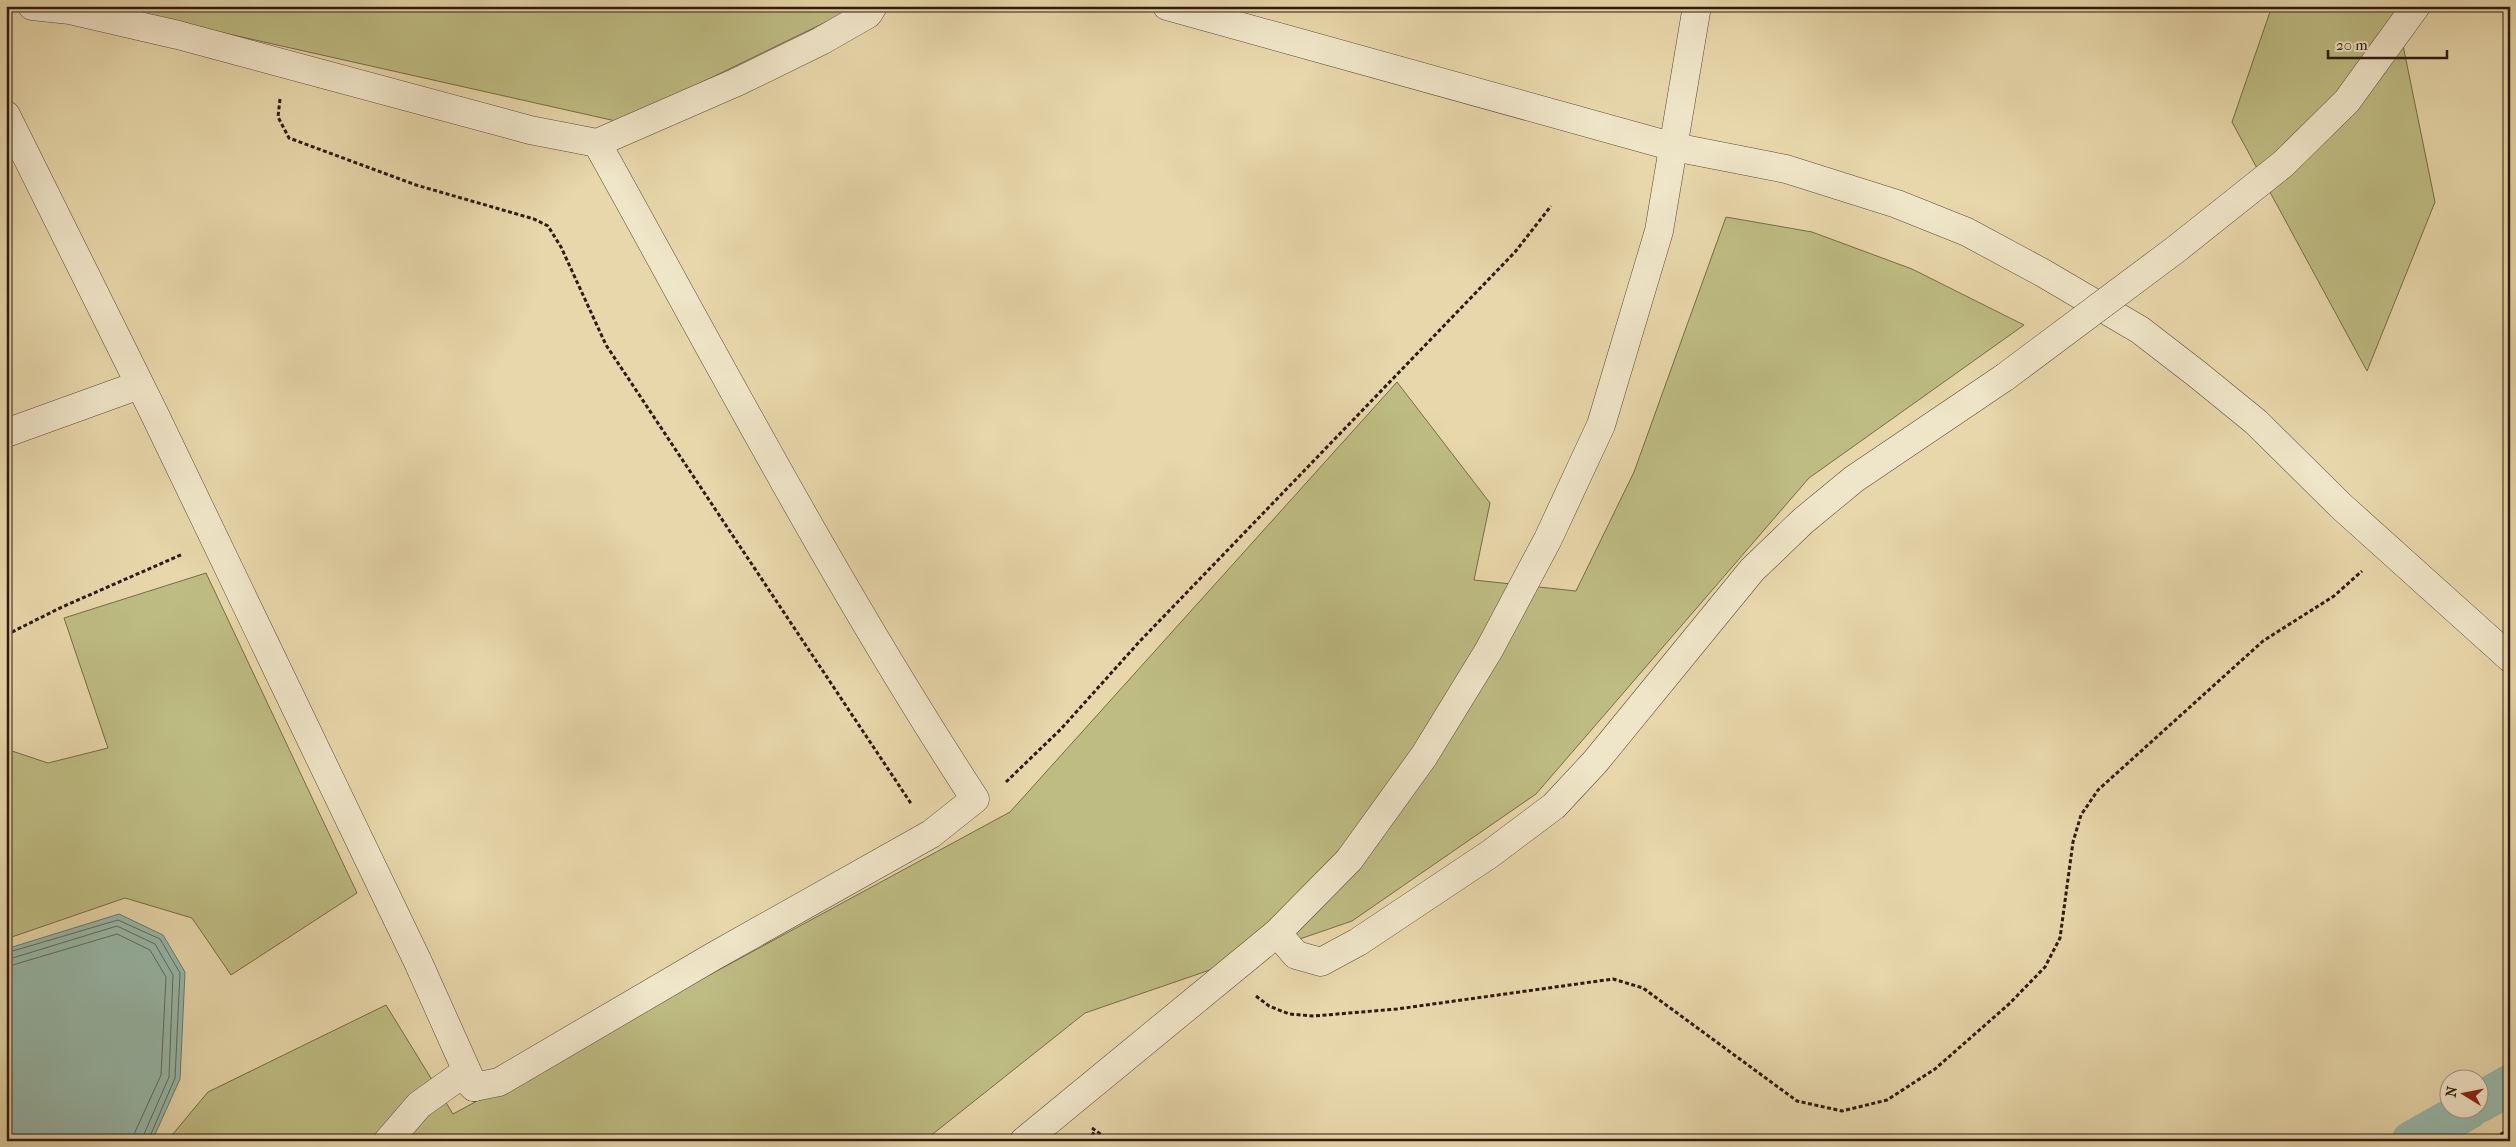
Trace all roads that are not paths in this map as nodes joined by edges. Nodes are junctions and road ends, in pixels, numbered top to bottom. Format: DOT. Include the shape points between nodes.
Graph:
graph roads {
  1 [pos="32,6"];
  2 [pos="873,6"];
  3 [pos="1167,6"];
  4 [pos="1697,6"];
  5 [pos="2416,6"];
  6 [pos="6,115"];
  7 [pos="597,143"];
  8 [pos="1674,147"];
  9 [pos="139,385"];
  10 [pos="6,433"];
  11 [pos="2510,658"];
  12 [pos="1277,933"];
  13 [pos="474,1086"];
  14 [pos="388,1141"];
  15 [pos="1024,1141"];
  1 -- 7 [label="street" via="70,10 530,130"];
  2 -- 7 [label="street" via="868,14 821,41 737,82"];
  3 -- 8 [label="street"];
  4 -- 8 [label="street"];
  5 -- 12 [label="street, bridge" via="2347,101 2283,164 2175,250 2005,377 1854,478 1803,521 1752,570 1595,762 1554,806 1490,854 1358,942 1320,962 1296,955"];
  6 -- 9 [label="street"];
  7 -- 13 [label="street" via="858,610 923,720 975,799 931,834 499,1082"];
  8 -- 11 [label="street" via="1786,169 1897,204 1967,232 2140,330 2256,422 2342,506"];
  8 -- 12 [label="street" via="1659,231 1601,425 1548,539 1489,650 1424,756 1349,860"];
  9 -- 10 [label="street"];
  9 -- 13 [label="street" via="418,962"];
  12 -- 15 [label="street"];
  13 -- 14 [label="street" via="461,1075 419,1105"];
}
